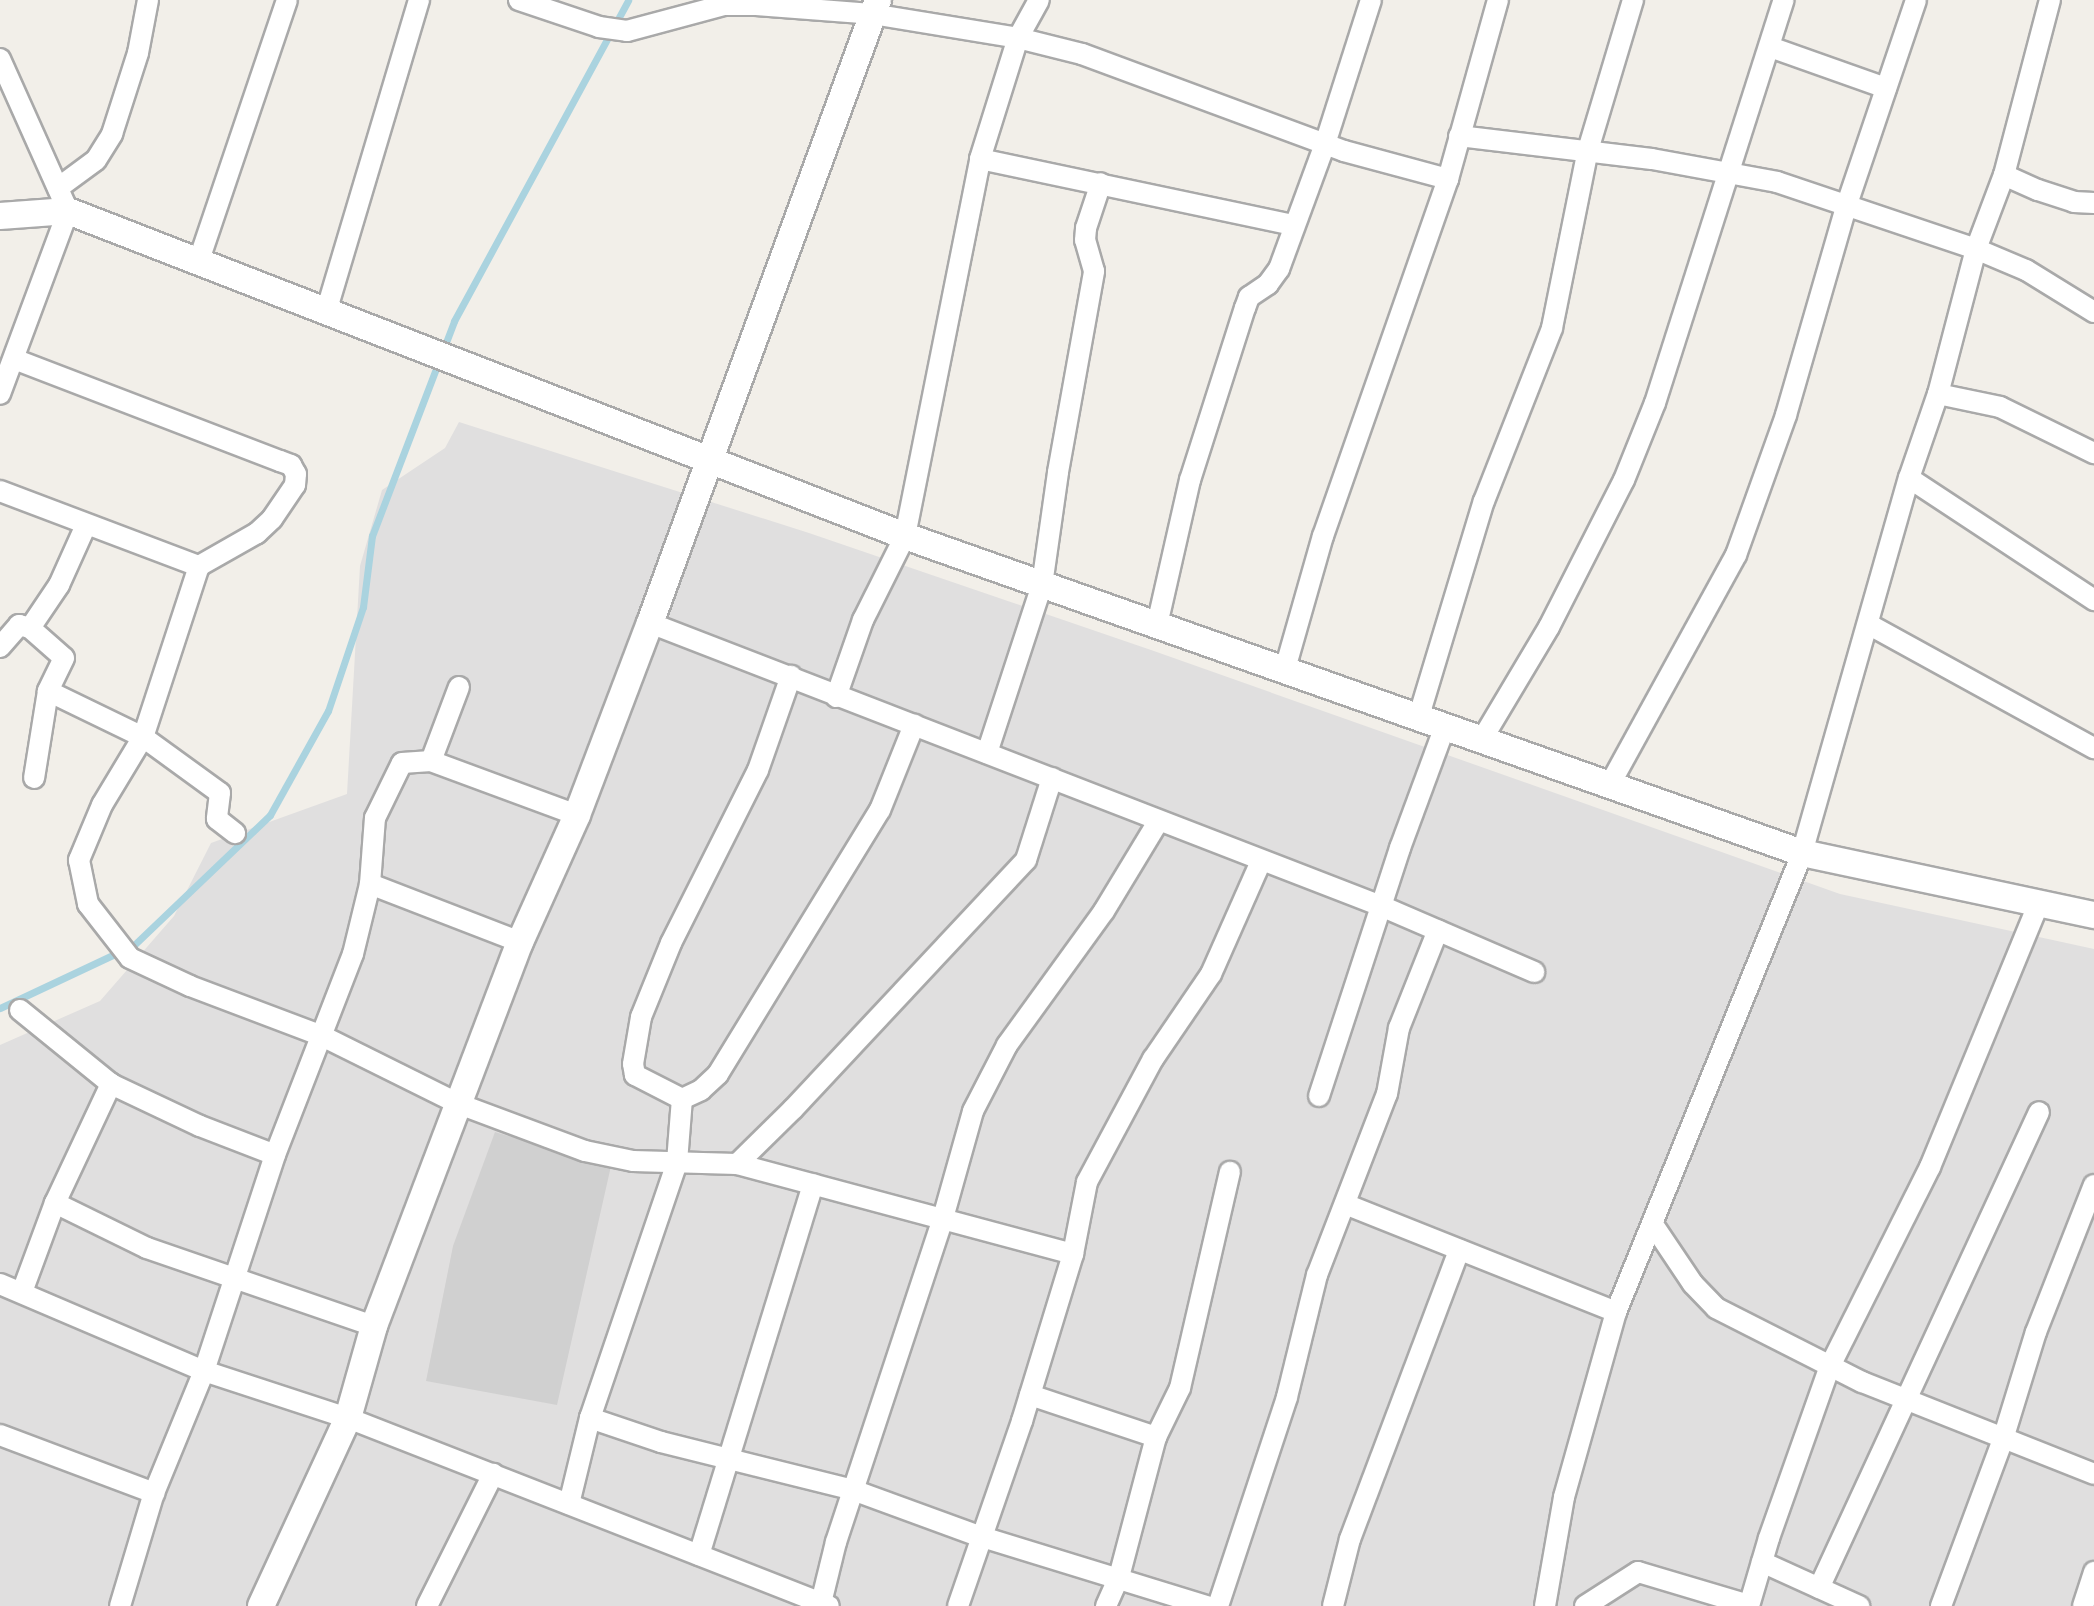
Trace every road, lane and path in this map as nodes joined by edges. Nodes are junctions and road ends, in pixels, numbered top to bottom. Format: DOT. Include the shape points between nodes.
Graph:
graph roads {
  1 [pos="148,0"];
  2 [pos="287,0"];
  3 [pos="419,0"];
  4 [pos="519,0"];
  5 [pos="1039,0"];
  6 [pos="1371,0"];
  7 [pos="1498,0"];
  8 [pos="1633,0"];
  9 [pos="1784,0"];
  10 [pos="1916,0"];
  11 [pos="2050,0"];
  12 [pos="875,7"];
  13 [pos="1018,38"];
  14 [pos="1770,47"];
  15 [pos="0,59"];
  16 [pos="1886,88"];
  17 [pos="1459,136"];
  18 [pos="1325,144"];
  19 [pos="1588,150"];
  20 [pos="980,159"];
  21 [pos="1729,171"];
  22 [pos="2004,175"];
  23 [pos="1448,179"];
  24 [pos="1101,183"];
  25 [pos="63,200"];
  26 [pos="2094,203"];
  27 [pos="1847,204"];
  28 [pos="0,216"];
  29 [pos="1294,225"];
  30 [pos="1976,249"];
  31 [pos="199,260"];
  32 [pos="326,312"];
  33 [pos="2094,312"];
  34 [pos="14,359"];
  35 [pos="0,394"];
  36 [pos="1938,394"];
  37 [pos="2094,453"];
  38 [pos="711,460"];
  39 [pos="1909,478"];
  40 [pos="0,491"];
  41 [pos="86,525"];
  42 [pos="905,536"];
  43 [pos="199,566"];
  44 [pos="1042,585"];
  45 [pos="2094,600"];
  46 [pos="650,623"];
  47 [pos="1868,624"];
  48 [pos="1157,625"];
  49 [pos="30,628"];
  50 [pos="0,647"];
  51 [pos="1285,669"];
  52 [pos="791,676"];
  53 [pos="459,687"];
  54 [pos="48,691"];
  55 [pos="836,697"];
  56 [pos="1418,719"];
  57 [pos="914,725"];
  58 [pos="1444,729"];
  59 [pos="143,737"];
  60 [pos="1481,741"];
  61 [pos="2094,748"];
  62 [pos="987,753"];
  63 [pos="431,761"];
  64 [pos="34,778"];
  65 [pos="1052,778"];
  66 [pos="1609,786"];
  67 [pos="577,815"];
  68 [pos="1158,822"];
  69 [pos="235,833"];
  70 [pos="1802,853"];
  71 [pos="1261,861"];
  72 [pos="370,884"];
  73 [pos="2039,903"];
  74 [pos="1381,906"];
  75 [pos="2094,915"];
  76 [pos="1438,930"];
  77 [pos="520,942"];
  78 [pos="1534,972"];
  79 [pos="20,1010"];
  80 [pos="320,1035"];
  81 [pos="111,1084"];
  82 [pos="1319,1096"];
  83 [pos="682,1099"];
  84 [pos="459,1104"];
  85 [pos="2039,1112"];
  86 [pos="275,1155"];
  87 [pos="677,1162"];
  88 [pos="737,1164"];
  89 [pos="1230,1172"];
  90 [pos="813,1184"];
  91 [pos="2094,1185"];
  92 [pos="55,1203"];
  93 [pos="1345,1204"];
  94 [pos="943,1218"];
  95 [pos="1652,1223"];
  96 [pos="1459,1250"];
  97 [pos="1073,1254"];
  98 [pos="236,1279"];
  99 [pos="0,1284"];
  100 [pos="22,1292"];
  101 [pos="1616,1312"];
  102 [pos="374,1326"];
  103 [pos="1830,1366"];
  104 [pos="204,1371"];
  105 [pos="1030,1395"];
  106 [pos="1904,1399"];
  107 [pos="348,1418"];
  108 [pos="590,1418"];
  109 [pos="0,1435"];
  110 [pos="1156,1437"];
  111 [pos="2003,1439"];
  112 [pos="730,1459"];
  113 [pos="493,1474"];
  114 [pos="2094,1474"];
  115 [pos="853,1490"];
  116 [pos="154,1493"];
  117 [pos="569,1504"];
  118 [pos="979,1536"];
  119 [pos="699,1555"];
  120 [pos="1762,1562"];
  121 [pos="2094,1572"];
  122 [pos="1119,1577"];
  123 [pos="1819,1588"];
  124 [pos="786,1598"];
  125 [pos="432,1604"];
  126 [pos="825,1604"];
  127 [pos="120,1606"];
  128 [pos="261,1606"];
  129 [pos="958,1606"];
  130 [pos="1106,1606"];
  131 [pos="1207,1606"];
  132 [pos="1218,1606"];
  133 [pos="1333,1606"];
  134 [pos="1545,1606"];
  135 [pos="1585,1606"];
  136 [pos="1749,1606"];
  137 [pos="1859,1606"];
  138 [pos="1941,1606"];
  139 [pos="2083,1606"];
  1 -- 25 [label="street" via="138,53 112,134"];
  2 -- 31 [label="street"];
  3 -- 32 [label="street"];
  4 -- 12 [label="street" via="627,31 724,5"];
  5 -- 13 [label="street"];
  6 -- 18 [label="street"];
  7 -- 17 [label="street"];
  8 -- 19 [label="street"];
  9 -- 14 [label="street"];
  10 -- 16 [label="street"];
  11 -- 22 [label="street"];
  12 -- 13 [label="street"];
  12 -- 38 [label="street"];
  13 -- 18 [label="street" via="1082,54"];
  13 -- 20 [label="street"];
  14 -- 16 [label="street"];
  14 -- 21 [label="street"];
  15 -- 25 [label="street"];
  16 -- 27 [label="street"];
  17 -- 19 [label="street"];
  17 -- 23 [label="street"];
  18 -- 23 [label="street"];
  18 -- 29 [label="street"];
  19 -- 21 [label="street"];
  19 -- 56 [label="street" via="1552,328 1484,501"];
  20 -- 24 [label="street"];
  20 -- 42 [label="street"];
  21 -- 27 [label="street"];
  21 -- 60 [label="street" via="1655,403 1624,480 1549,627"];
  22 -- 26 [label="street" via="2050,194"];
  22 -- 30 [label="street"];
  23 -- 51 [label="street" via="1336,495"];
  24 -- 29 [label="street"];
  24 -- 44 [label="street" via="1086,228 1094,271"];
  25 -- 28 [label="street"];
  25 -- 31 [label="street"];
  25 -- 34 [label="street"];
  27 -- 30 [label="street"];
  27 -- 66 [label="street" via="1786,415 1736,555"];
  29 -- 48 [label="street" via="1279,269 1249,297 1245,308 1190,480"];
  30 -- 33 [label="street" via="2026,270"];
  30 -- 36 [label="street"];
  31 -- 32 [label="street"];
  32 -- 38 [label="street"];
  34 -- 35 [label="street"];
  34 -- 43 [label="street" via="291,465 295,485 272,519"];
  36 -- 37 [label="street" via="2000,407"];
  36 -- 39 [label="street"];
  38 -- 42 [label="street"];
  38 -- 46 [label="street"];
  39 -- 45 [label="street"];
  39 -- 47 [label="street"];
  40 -- 41 [label="street"];
  41 -- 43 [label="street"];
  41 -- 49 [label="street" via="59,585"];
  42 -- 44 [label="street"];
  42 -- 55 [label="street" via="863,620"];
  43 -- 59 [label="street"];
  44 -- 48 [label="street"];
  44 -- 62 [label="street"];
  46 -- 52 [label="street"];
  46 -- 67 [label="street"];
  47 -- 61 [label="street"];
  47 -- 70 [label="street"];
  48 -- 51 [label="street"];
  49 -- 50 [label="street" via="19,625"];
  49 -- 54 [label="street" via="64,658"];
  51 -- 56 [label="street"];
  52 -- 55 [label="street"];
  52 -- 83 [label="street" via="758,770 671,943 641,1017 635,1075"];
  53 -- 63 [label="street"];
  54 -- 59 [label="street"];
  54 -- 64 [label="street"];
  55 -- 57 [label="street"];
  56 -- 58 [label="street"];
  57 -- 62 [label="street"];
  57 -- 83 [label="street" via="880,810 718,1074"];
  58 -- 60 [label="street"];
  58 -- 74 [label="street"];
  59 -- 69 [label="street" via="220,793 217,819"];
  59 -- 80 [label="street" via="102,805 79,860 88,904 130,958"];
  60 -- 66 [label="street"];
  62 -- 65 [label="street"];
  63 -- 67 [label="street"];
  63 -- 72 [label="street" via="402,763 395,777 375,818"];
  65 -- 68 [label="street"];
  65 -- 88 [label="street" via="1026,860"];
  66 -- 70 [label="street"];
  67 -- 77 [label="street"];
  68 -- 71 [label="street"];
  68 -- 94 [label="street" via="1104,911 992,1072 973,1111"];
  70 -- 73 [label="street"];
  70 -- 95 [label="street"];
  71 -- 74 [label="street"];
  71 -- 97 [label="street" via="1211,974 1153,1059 1087,1182"];
  72 -- 77 [label="street"];
  72 -- 80 [label="street" via="353,954"];
  73 -- 75 [label="street"];
  73 -- 103 [label="street" via="1930,1167"];
  74 -- 76 [label="street"];
  74 -- 82 [label="street"];
  76 -- 78 [label="street"];
  76 -- 93 [label="street" via="1399,1028 1387,1094"];
  77 -- 84 [label="street"];
  79 -- 81 [label="street"];
  80 -- 84 [label="street"];
  80 -- 86 [label="street"];
  81 -- 86 [label="street"];
  81 -- 92 [label="street"];
  83 -- 87 [label="street"];
  84 -- 87 [label="street" via="585,1151 633,1161"];
  84 -- 102 [label="street"];
  85 -- 106 [label="street"];
  86 -- 98 [label="street"];
  87 -- 88 [label="street"];
  87 -- 108 [label="street"];
  88 -- 90 [label="street"];
  89 -- 110 [label="street" via="1184,1375"];
  90 -- 94 [label="street"];
  90 -- 112 [label="street"];
  91 -- 111 [label="street" via="2036,1332"];
  92 -- 98 [label="street" via="147,1248"];
  92 -- 100 [label="street"];
  93 -- 96 [label="street"];
  93 -- 132 [label="street" via="1317,1275 1287,1397"];
  94 -- 97 [label="street"];
  94 -- 115 [label="street"];
  95 -- 101 [label="street"];
  95 -- 103 [label="street" via="1716,1308"];
  96 -- 101 [label="street"];
  96 -- 133 [label="street" via="1350,1539"];
  97 -- 105 [label="street"];
  98 -- 102 [label="street"];
  98 -- 104 [label="street"];
  99 -- 100 [label="street"];
  100 -- 104 [label="street"];
  101 -- 134 [label="street" via="1564,1497"];
  102 -- 107 [label="street"];
  103 -- 106 [label="street"];
  103 -- 120 [label="street"];
  104 -- 107 [label="street"];
  104 -- 116 [label="street"];
  105 -- 110 [label="street"];
  105 -- 118 [label="street"];
  106 -- 111 [label="street"];
  106 -- 123 [label="street"];
  107 -- 113 [label="street"];
  107 -- 128 [label="street"];
  108 -- 112 [label="street"];
  108 -- 117 [label="street"];
  109 -- 116 [label="street"];
  110 -- 122 [label="street"];
  111 -- 114 [label="street"];
  111 -- 138 [label="street"];
  112 -- 115 [label="street"];
  112 -- 119 [label="street"];
  113 -- 117 [label="street"];
  113 -- 125 [label="street"];
  115 -- 118 [label="street"];
  115 -- 126 [label="street"];
  116 -- 127 [label="street"];
  117 -- 119 [label="street"];
  118 -- 122 [label="street"];
  118 -- 129 [label="street"];
  119 -- 124 [label="street"];
  120 -- 123 [label="street"];
  120 -- 136 [label="street"];
  121 -- 139 [label="street"];
  122 -- 130 [label="street"];
  122 -- 131 [label="street"];
  123 -- 137 [label="street"];
  124 -- 126 [label="street"];
  135 -- 136 [label="street" via="1638,1572"];
}
